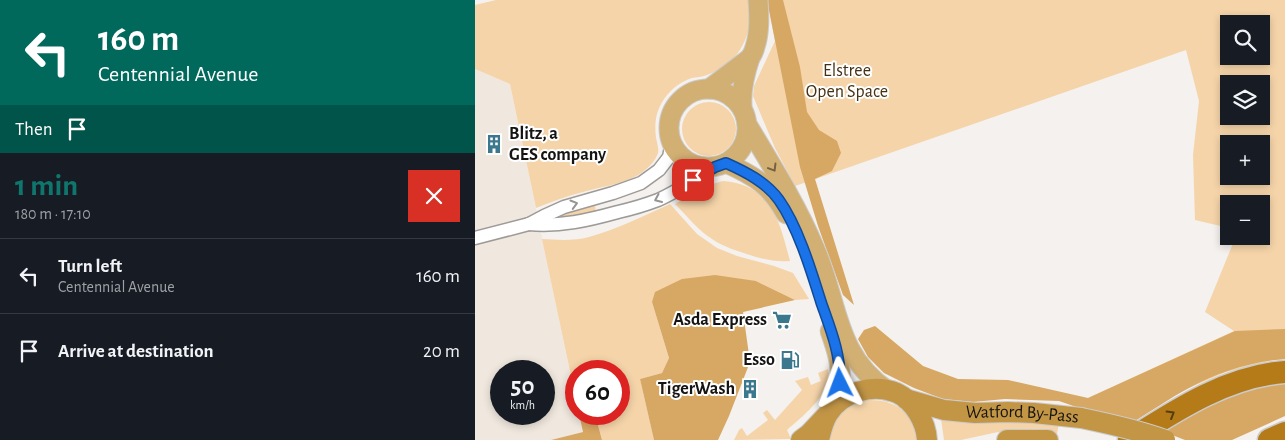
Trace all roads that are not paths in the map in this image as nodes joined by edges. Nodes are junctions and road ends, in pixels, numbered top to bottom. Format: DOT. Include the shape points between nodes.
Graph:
graph roads {
  1 [pos="758,0"];
  2 [pos="750,58"];
  3 [pos="709,89"];
  4 [pos="742,105"];
  5 [pos="748,126"];
  6 [pos="672,142"];
  7 [pos="721,165"];
  8 [pos="529,224"];
  9 [pos="475,238"];
  10 [pos="1285,372"];
  11 [pos="897,395"];
  12 [pos="830,411"];
  13 [pos="1285,433"];
  14 [pos="801,440"];
  15 [pos="819,440"];
  16 [pos="927,440"];
  17 [pos="1007,440"];
  18 [pos="1048,440"];
  19 [pos="1129,440"];
  20 [pos="1165,440"];
  21 [pos="1269,440"];
  1 -- 2 [label="main road" via="758,34"];
  2 -- 3 [label="main road"];
  2 -- 4 [label="main road"];
  3 -- 4 [label="main road" via="730,94"];
  3 -- 6 [label="main road" via="689,93 675,106 669,122"];
  4 -- 5 [label="main road"];
  5 -- 7 [label="main road" via="743,148"];
  5 -- 11 [label="main road, one-way" via="784,186 817,252 845,341 861,367"];
  6 -- 7 [label="main road" via="689,163"];
  8 -- 6 [label="street, one-way" via="564,207 641,183 659,170 669,157"];
  7 -- 8 [label="street, one-way" via="645,205 571,223"];
  7 -- 12 [label="main road" via="748,173 769,189 779,200 795,231 839,358 840,383"];
  8 -- 9 [label="street"];
  19 -- 10 [label="highway, one-way" via="1186,405 1235,382"];
  11 -- 12 [label="highway, Watford By-Pass" via="867,390 854,393 843,398"];
  11 -- 16 [label="highway" via="916,410"];
  11 -- 20 [label="highway, Watford By-Pass, bridge" via="944,410 1081,418"];
  12 -- 14 [label="highway, Watford By-Pass"];
  12 -- 15 [label="highway"];
  13 -- 21 [label="highway"];
  17 -- 18 [label="highway, Watford By-Pass"];
}
